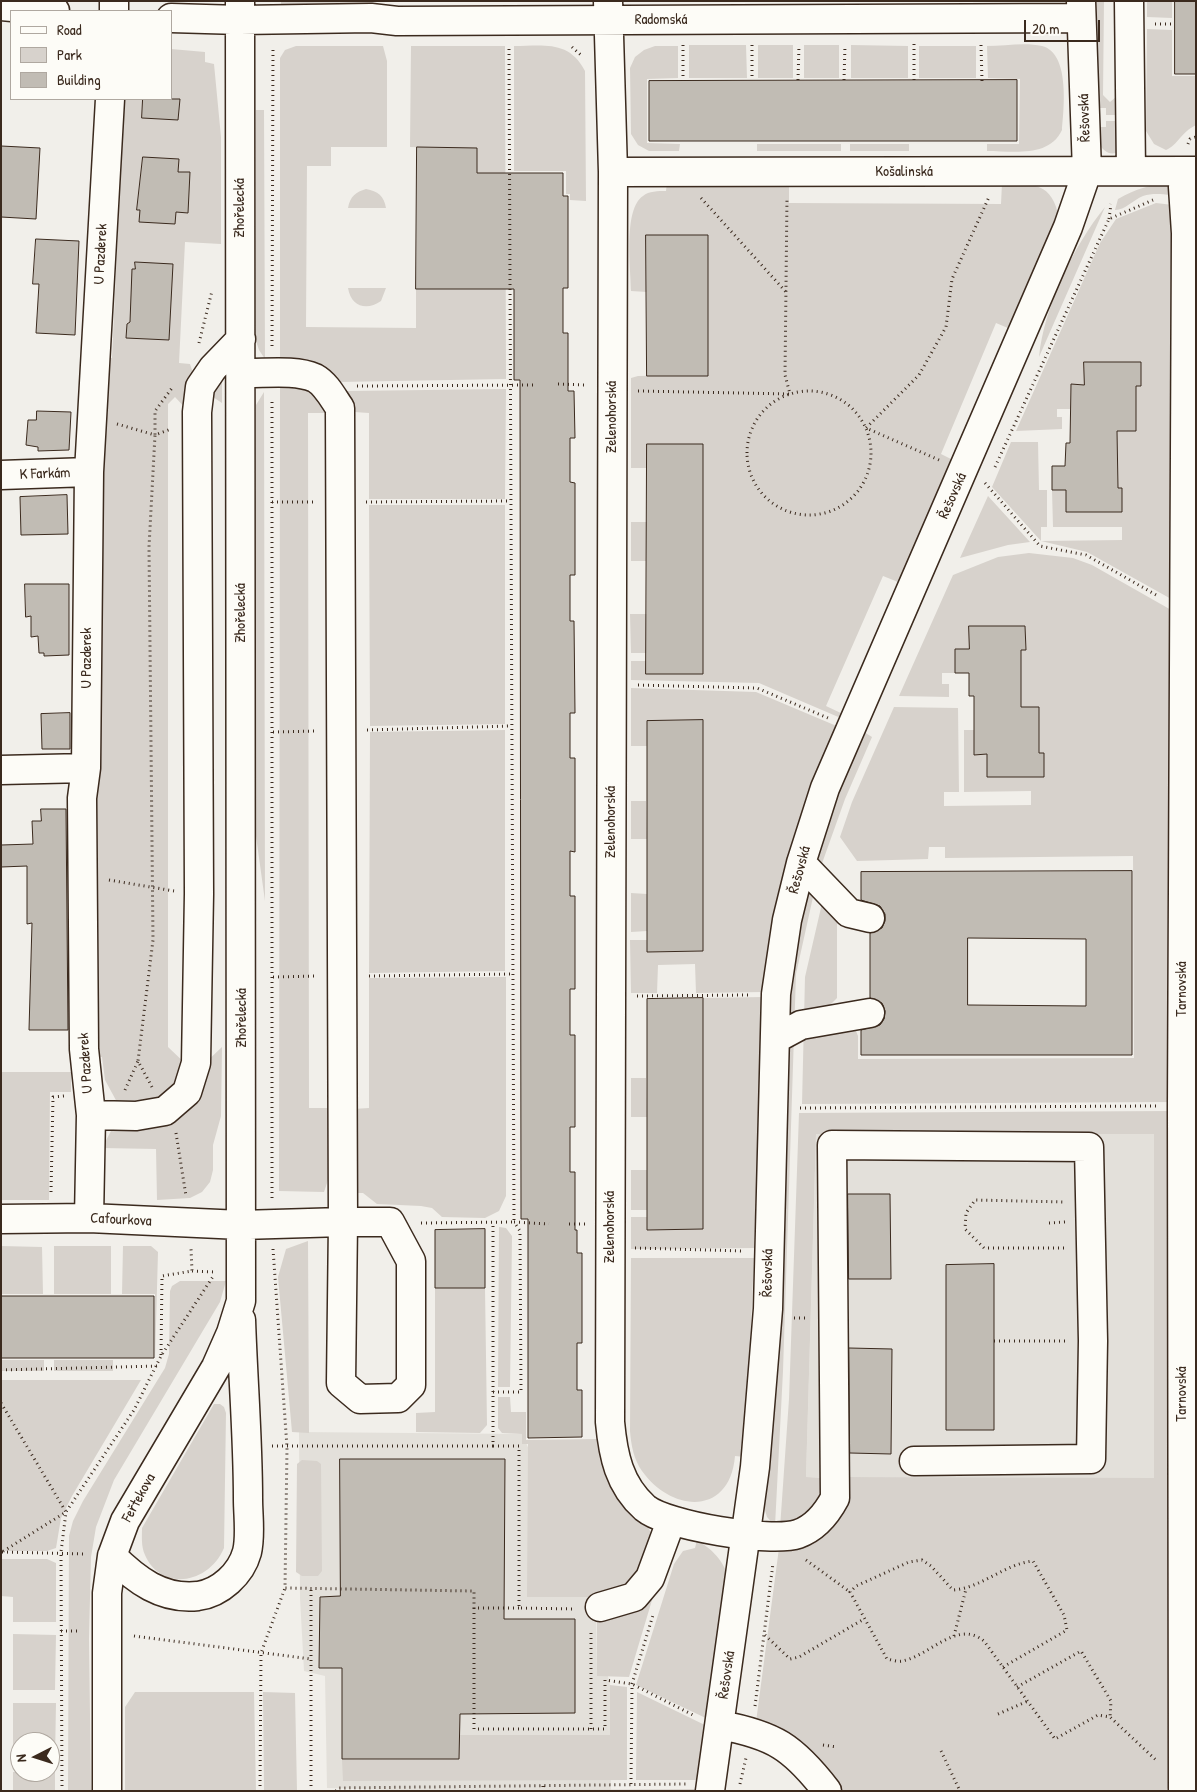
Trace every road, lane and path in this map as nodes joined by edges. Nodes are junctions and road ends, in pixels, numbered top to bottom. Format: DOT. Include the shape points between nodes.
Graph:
graph roads {
  1 [pos="1128,1"];
  2 [pos="1,6"];
  3 [pos="1081,9"];
  4 [pos="44,10"];
  5 [pos="240,11"];
  6 [pos="397,11"];
  7 [pos="608,11"];
  8 [pos="172,18"];
  9 [pos="916,20"];
  10 [pos="1150,23"];
  11 [pos="1174,24"];
  12 [pos="683,39"];
  13 [pos="752,39"];
  14 [pos="799,39"];
  15 [pos="846,39"];
  16 [pos="981,39"];
  17 [pos="509,41"];
  18 [pos="273,47"];
  19 [pos="752,80"];
  20 [pos="798,80"];
  21 [pos="844,80"];
  22 [pos="914,80"];
  23 [pos="982,80"];
  24 [pos="683,81"];
  25 [pos="110,100"];
  26 [pos="613,172"];
  27 [pos="677,172"];
  28 [pos="786,172"];
  29 [pos="988,172"];
  30 [pos="1087,172"];
  31 [pos="1131,172"];
  32 [pos="1190,179"];
  33 [pos="1111,204"];
  34 [pos="1109,219"];
  35 [pos="212,289"];
  36 [pos="786,292"];
  37 [pos="241,339"];
  38 [pos="199,347"];
  39 [pos="241,373"];
  40 [pos="272,374"];
  41 [pos="558,384"];
  42 [pos="510,385"];
  43 [pos="537,385"];
  44 [pos="173,387"];
  45 [pos="329,391"];
  46 [pos="612,391"];
  47 [pos="790,394"];
  48 [pos="92,417"];
  49 [pos="198,419"];
  50 [pos="866,428"];
  51 [pos="155,435"];
  52 [pos="964,471"];
  53 [pos="89,472"];
  54 [pos="1,475"];
  55 [pos="510,501"];
  56 [pos="272,502"];
  57 [pos="340,502"];
  58 [pos="1186,612"];
  59 [pos="612,684"];
  60 [pos="854,723"];
  61 [pos="511,726"];
  62 [pos="341,731"];
  63 [pos="272,732"];
  64 [pos="86,768"];
  65 [pos="1,770"];
  66 [pos="801,863"];
  67 [pos="81,874"];
  68 [pos="153,888"];
  69 [pos="199,894"];
  70 [pos="870,918"];
  71 [pos="513,974"];
  72 [pos="342,976"];
  73 [pos="273,977"];
  74 [pos="776,994"];
  75 [pos="634,996"];
  76 [pos="870,1013"];
  77 [pos="775,1039"];
  78 [pos="1182,1106"];
  79 [pos="799,1108"];
  80 [pos="165,1111"];
  81 [pos="90,1114"];
  82 [pos="1069,1206"];
  83 [pos="1071,1216"];
  84 [pos="89,1218"];
  85 [pos="1,1219"];
  86 [pos="343,1222"];
  87 [pos="390,1222"];
  88 [pos="514,1222"];
  89 [pos="1049,1222"];
  90 [pos="191,1223"];
  91 [pos="272,1224"];
  92 [pos="549,1224"];
  93 [pos="569,1224"];
  94 [pos="591,1224"];
  95 [pos="241,1225"];
  96 [pos="628,1248"];
  97 [pos="1090,1248"];
  98 [pos="769,1252"];
  99 [pos="192,1271"];
  100 [pos="216,1272"];
  101 [pos="240,1301"];
  102 [pos="994,1341"];
  103 [pos="1093,1341"];
  104 [pos="161,1356"];
  105 [pos="158,1366"];
  106 [pos="1,1370"];
  107 [pos="493,1392"];
  108 [pos="1,1404"];
  109 [pos="492,1446"];
  110 [pos="914,1461"];
  111 [pos="671,1521"];
  112 [pos="747,1534"];
  113 [pos="2,1552"];
  114 [pos="112,1556"];
  115 [pos="803,1557"];
  116 [pos="285,1588"];
  117 [pos="311,1588"];
  118 [pos="966,1589"];
  119 [pos="850,1592"];
  120 [pos="474,1608"];
  121 [pos="519,1608"];
  122 [pos="654,1613"];
  123 [pos="591,1614"];
  124 [pos="864,1618"];
  125 [pos="61,1631"];
  126 [pos="107,1632"];
  127 [pos="764,1634"];
  128 [pos="954,1636"];
  129 [pos="261,1653"];
  130 [pos="311,1659"];
  131 [pos="1003,1667"];
  132 [pos="632,1684"];
  133 [pos="1017,1687"];
  134 [pos="1028,1701"];
  135 [pos="998,1714"];
  136 [pos="1110,1718"];
  137 [pos="720,1725"];
  138 [pos="590,1729"];
  139 [pos="752,1731"];
  140 [pos="941,1751"];
  141 [pos="1162,1766"];
  142 [pos="632,1784"];
  143 [pos="543,1786"];
  144 [pos="711,1788"];
  145 [pos="492,1789"];
  146 [pos="107,1791"];
  147 [pos="260,1791"];
  148 [pos="311,1791"];
  149 [pos="336,1791"];
  150 [pos="543,1791"];
  151 [pos="738,1791"];
  152 [pos="827,1791"];
  153 [pos="960,1791"];
  154 [pos="1183,1791"];
  1 -- 31 [label="street"];
  2 -- 4 [label="street"];
  3 -- 9 [label="street, Radomská"];
  3 -- 30 [label="street, Řešovská"];
  5 -- 6 [label="street, Radomská" via="372,18"];
  5 -- 8 [label="street, Radomská"];
  5 -- 37 [label="street, Zhořelecká"];
  6 -- 7 [label="street, Radomská"];
  7 -- 9 [label="street, Radomská"];
  7 -- 26 [label="street, Zelenohorská"];
  9 -- 22 [label="path"];
  10 -- 11 [label="path"];
  12 -- 24 [label="path"];
  13 -- 19 [label="path"];
  14 -- 20 [label="path"];
  15 -- 21 [label="path"];
  16 -- 23 [label="path"];
  17 -- 42 [label="path"];
  18 -- 40 [label="path"];
  25 -- 48 [label="street, U Pazderek"];
  26 -- 27 [label="street, Košalinská"];
  26 -- 46 [label="street, Zelenohorská"];
  27 -- 28 [label="street, Košalinská"];
  27 -- 36 [label="path"];
  28 -- 29 [label="street, Košalinská"];
  28 -- 36 [label="path"];
  29 -- 30 [label="street, Košalinská"];
  29 -- 50 [label="path" via="989,197 952,279 946,327 919,375"];
  30 -- 31 [label="street, Košalinská"];
  30 -- 52 [label="street, Řešovská" via="1064,236"];
  31 -- 32 [label="street, Košalinská"];
  32 -- 58 [label="street, Tarnovská" via="1186,233"];
  33 -- 34 [label="path"];
  35 -- 38 [label="path"];
  36 -- 47 [label="path" via="785,375"];
  37 -- 39 [label="street, Zhořelecká"];
  37 -- 49 [label="street" via="200,387"];
  39 -- 40 [label="street"];
  39 -- 95 [label="street, Zhořelecká"];
  40 -- 45 [label="street" via="294,374 315,379"];
  40 -- 56 [label="path"];
  41 -- 46 [label="path" via="591,385 599,390"];
  42 -- 43 [label="path"];
  42 -- 45 [label="path" via="342,386"];
  42 -- 55 [label="path"];
  44 -- 51 [label="path" via="156,411"];
  45 -- 57 [label="street" via="340,408"];
  46 -- 47 [label="path"];
  46 -- 59 [label="street, Zelenohorská"];
  47 -- 50 [label="path" via="812,392 832,396 855,411"];
  47 -- 50 [label="path" via="767,408 758,418 748,444 750,474 757,488 766,499 792,514 822,514 849,501 866,477 870,463 871,449"];
  48 -- 51 [label="path"];
  48 -- 53 [label="street, U Pazderek"];
  49 -- 51 [label="path"];
  49 -- 69 [label="street"];
  50 -- 52 [label="path"];
  51 -- 68 [label="path" via="149,547"];
  52 -- 58 [label="path" via="988,484 1040,546 1086,555"];
  52 -- 60 [label="street, Řešovská"];
  53 -- 54 [label="street, K Farkám"];
  53 -- 64 [label="street, U Pazderek"];
  55 -- 57 [label="path"];
  55 -- 61 [label="path"];
  56 -- 57 [label="path"];
  56 -- 63 [label="path"];
  57 -- 62 [label="street"];
  58 -- 78 [label="street, Tarnovská"];
  59 -- 60 [label="path" via="757,688 841,723"];
  59 -- 111 [label="street, Zelenohorská" via="610,1422 620,1476 646,1508"];
  60 -- 66 [label="street, Řešovská" via="825,788"];
  61 -- 62 [label="path"];
  61 -- 71 [label="path"];
  62 -- 63 [label="path"];
  62 -- 72 [label="street"];
  63 -- 73 [label="path"];
  64 -- 65 [label="street"];
  64 -- 67 [label="street, U Pazderek" via="82,798"];
  66 -- 70 [label="street" via="849,913"];
  66 -- 74 [label="street, Řešovská" via="787,920"];
  67 -- 68 [label="path"];
  67 -- 81 [label="street, U Pazderek" via="84,1049"];
  68 -- 69 [label="path"];
  68 -- 80 [label="path" via="153,940 138,1061"];
  69 -- 80 [label="street" via="196,1063 187,1092"];
  71 -- 72 [label="path"];
  71 -- 88 [label="path"];
  72 -- 73 [label="path"];
  72 -- 86 [label="street"];
  73 -- 91 [label="path"];
  74 -- 75 [label="path"];
  74 -- 77 [label="street, Řešovská"];
  76 -- 77 [label="street" via="802,1025"];
  77 -- 98 [label="street, Řešovská"];
  78 -- 79 [label="path"];
  78 -- 154 [label="street, Tarnovská"];
  80 -- 81 [label="street" via="136,1116"];
  80 -- 90 [label="path" via="175,1127"];
  81 -- 84 [label="street, U Pazderek"];
  82 -- 97 [label="path" via="1064,1201 1049,1200 975,1200 966,1212 965,1229 984,1248"];
  83 -- 89 [label="path" via="1068,1222"];
  84 -- 85 [label="street, Cafourkova"];
  84 -- 90 [label="street, Cafourkova"];
  86 -- 87 [label="street, Cafourkova"];
  86 -- 87 [label="street" via="342,1384 360,1399 398,1398 410,1384 411,1261"];
  86 -- 91 [label="street, Cafourkova"];
  87 -- 88 [label="path"];
  88 -- 92 [label="path"];
  88 -- 107 [label="path" via="520,1231 521,1392"];
  90 -- 95 [label="street, Cafourkova"];
  90 -- 99 [label="path"];
  91 -- 95 [label="street, Cafourkova"];
  91 -- 116 [label="path" via="286,1447"];
  93 -- 94 [label="path"];
  95 -- 101 [label="street, Feřtekova"];
  96 -- 98 [label="path"];
  97 -- 103 [label="street"];
  97 -- 112 [label="street, Zelenohorská" via="1089,1147 832,1145 835,1498 825,1516 798,1534 776,1537"];
  98 -- 112 [label="street, Řešovská" via="768,1309"];
  99 -- 100 [label="path"];
  99 -- 104 [label="path" via="162,1276"];
  101 -- 114 [label="street, Feřtekova" via="231,1333 216,1366 125,1521"];
  101 -- 114 [label="street" via="248,1446 248,1543 244,1560 226,1585 209,1594 188,1597 167,1594 137,1580"];
  102 -- 103 [label="path"];
  103 -- 110 [label="street" via="1092,1459"];
  105 -- 106 [label="path"];
  108 -- 113 [label="path" via="66,1512"];
  109 -- 121 [label="path" via="519,1446"];
  111 -- 112 [label="street, Zelenohorská"];
  111 -- 123 [label="street" via="650,1578 634,1597"];
  112 -- 137 [label="street, Řešovská"];
  113 -- 114 [label="path"];
  114 -- 126 [label="street, Feřtekova" via="107,1593"];
  115 -- 119 [label="path"];
  116 -- 117 [label="path"];
  116 -- 129 [label="path"];
  117 -- 120 [label="path" via="474,1591"];
  117 -- 130 [label="path"];
  118 -- 119 [label="path" via="953,1590 922,1560 891,1570"];
  118 -- 128 [label="path"];
  118 -- 131 [label="path" via="1020,1562 1033,1561 1064,1615 1067,1630"];
  119 -- 124 [label="path"];
  120 -- 121 [label="path"];
  120 -- 138 [label="path" via="474,1729"];
  121 -- 123 [label="path"];
  122 -- 132 [label="path"];
  123 -- 138 [label="path"];
  124 -- 127 [label="path" via="799,1657 790,1659"];
  124 -- 128 [label="path" via="887,1659 902,1662"];
  125 -- 126 [label="path"];
  126 -- 129 [label="path"];
  126 -- 146 [label="street, Feřtekova"];
  128 -- 131 [label="path" via="976,1635"];
  129 -- 130 [label="path"];
  129 -- 147 [label="path"];
  130 -- 148 [label="path"];
  131 -- 133 [label="path"];
  132 -- 137 [label="path"];
  132 -- 138 [label="path" via="605,1680 605,1729"];
  132 -- 142 [label="path"];
  133 -- 134 [label="path"];
  133 -- 136 [label="path" via="1081,1650 1111,1702"];
  134 -- 135 [label="path"];
  134 -- 136 [label="path" via="1055,1739 1098,1715"];
  136 -- 141 [label="path"];
  137 -- 139 [label="street"];
  137 -- 144 [label="street, Řešovská"];
  139 -- 151 [label="path"];
  139 -- 152 [label="street" via="776,1741 804,1761"];
  140 -- 153 [label="path"];
  142 -- 143 [label="path"];
  142 -- 144 [label="path"];
  143 -- 145 [label="path"];
  143 -- 150 [label="path"];
  145 -- 149 [label="path" via="338,1788"];
}
